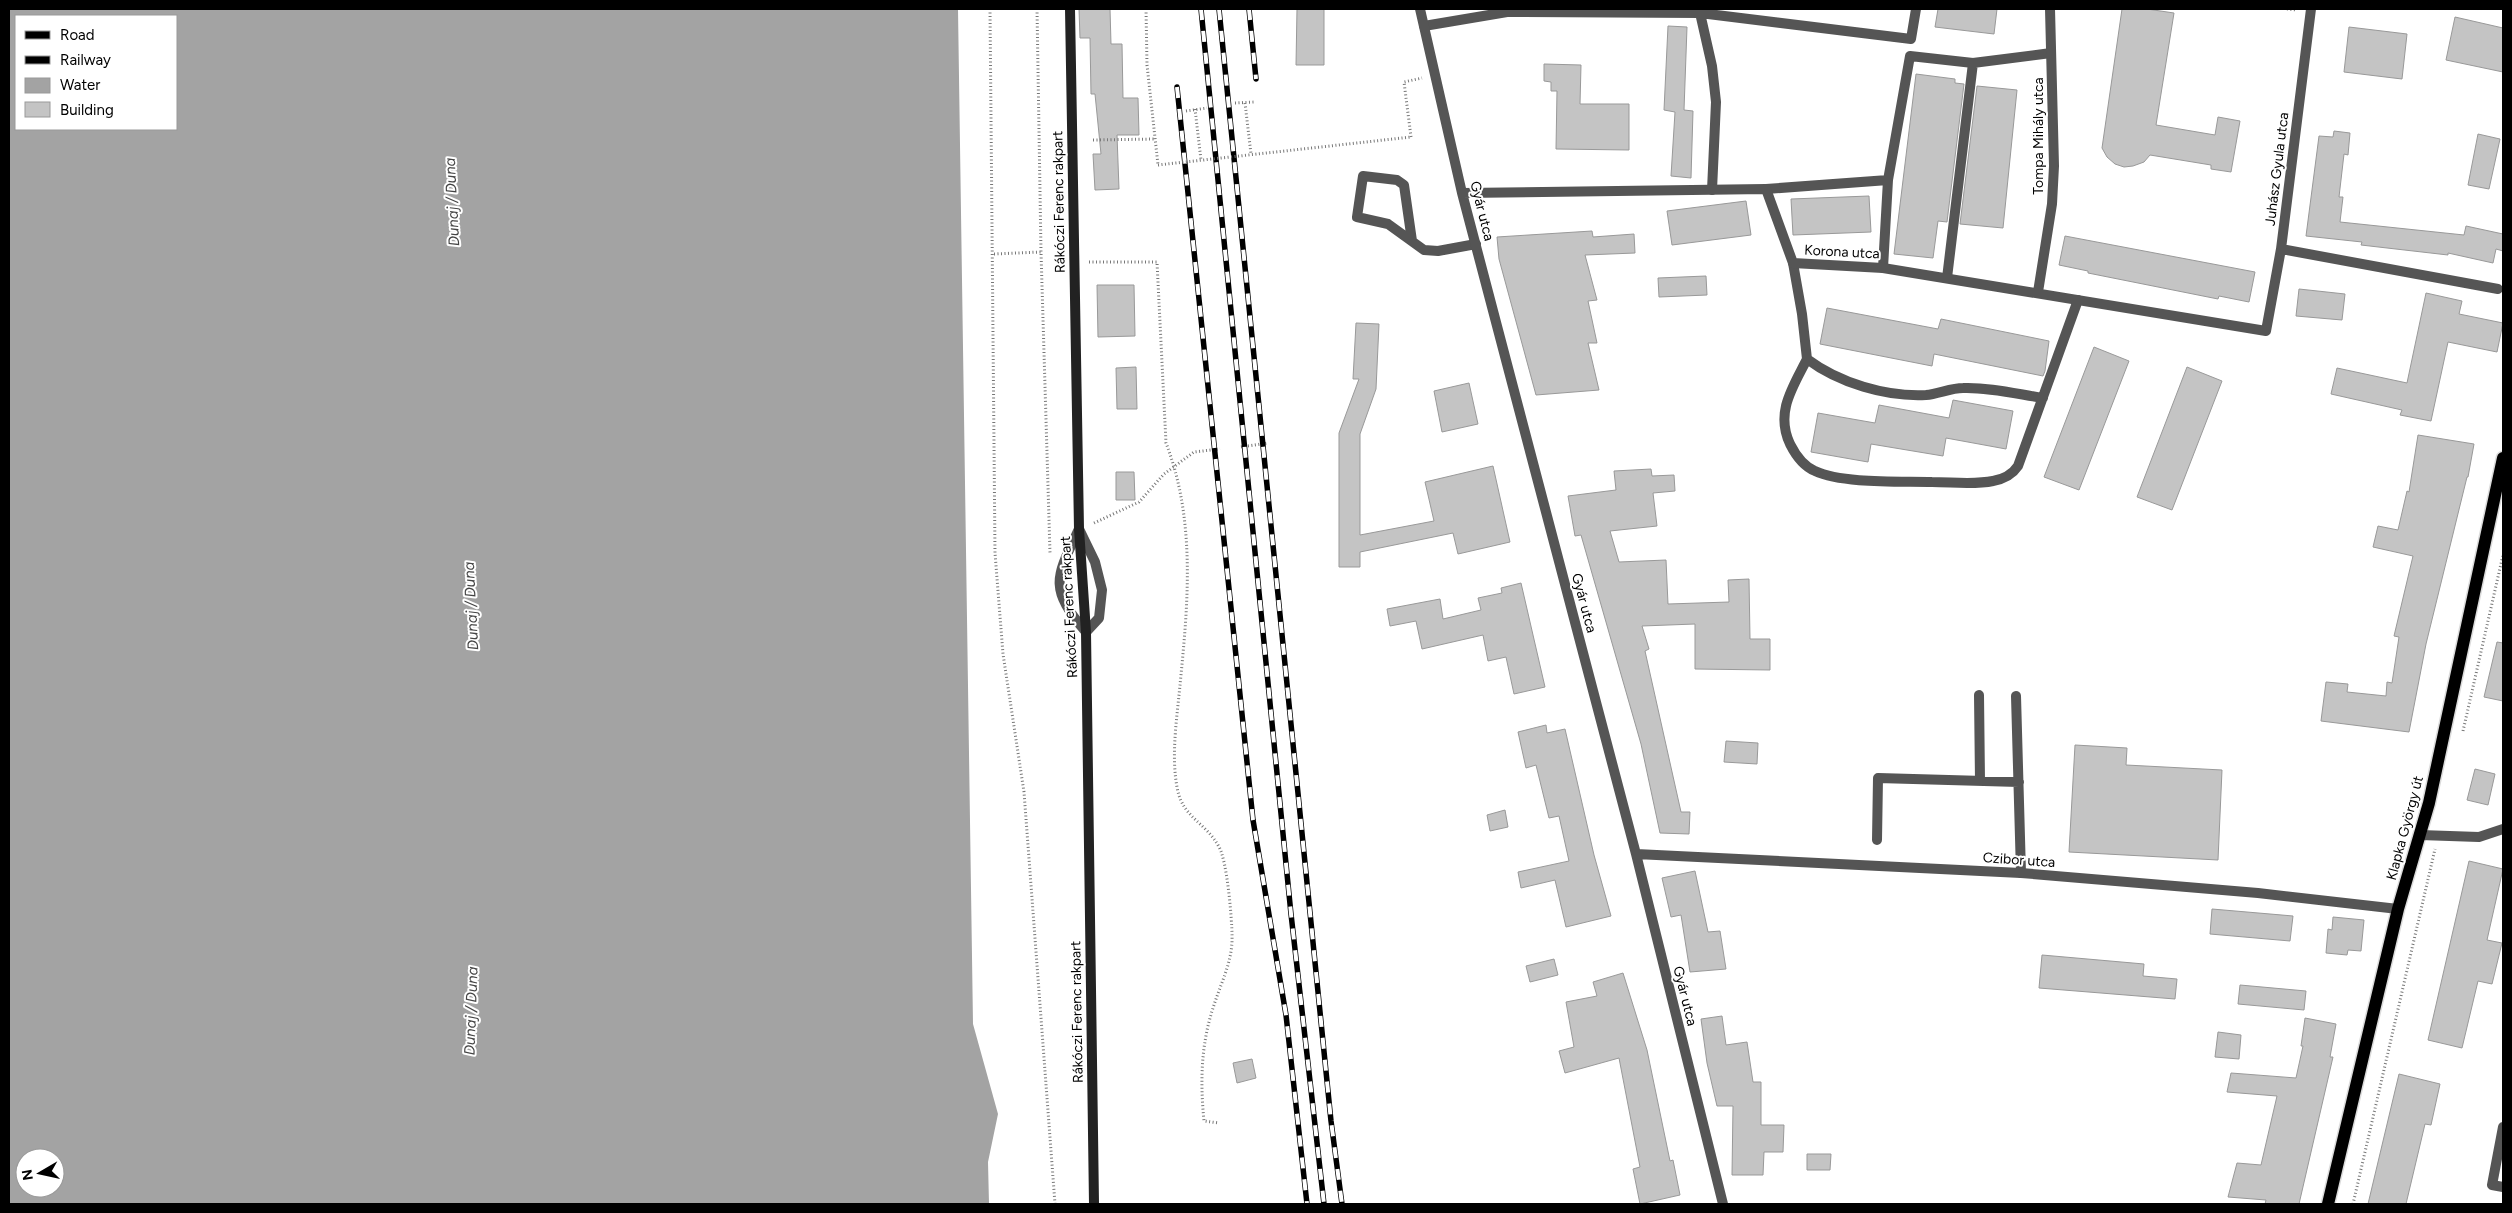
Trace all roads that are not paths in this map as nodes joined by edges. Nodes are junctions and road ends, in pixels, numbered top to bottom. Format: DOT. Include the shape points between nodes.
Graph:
graph roads {
  1 [pos="1070,9"];
  2 [pos="1420,9"];
  3 [pos="1916,9"];
  4 [pos="2050,9"];
  5 [pos="2311,9"];
  6 [pos="1700,13"];
  7 [pos="1424,26"];
  8 [pos="1911,39"];
  9 [pos="2051,53"];
  10 [pos="1910,56"];
  11 [pos="1973,63"];
  12 [pos="1888,180"];
  13 [pos="1766,189"];
  14 [pos="1712,190"];
  15 [pos="1462,193"];
  16 [pos="1412,241"];
  17 [pos="1476,244"];
  18 [pos="2281,249"];
  19 [pos="1792,263"];
  20 [pos="1883,268"];
  21 [pos="1947,278"];
  22 [pos="2498,289"];
  23 [pos="2038,292"];
  24 [pos="2078,300"];
  25 [pos="2266,331"];
  26 [pos="1808,359"];
  27 [pos="2043,398"];
  28 [pos="2503,458"];
  29 [pos="1080,529"];
  30 [pos="1086,632"];
  31 [pos="1979,695"];
  32 [pos="2016,696"];
  33 [pos="1980,781"];
  34 [pos="2019,782"];
  35 [pos="2503,829"];
  36 [pos="2420,835"];
  37 [pos="1877,840"];
  38 [pos="1636,854"];
  39 [pos="2021,873"];
  40 [pos="2398,909"];
  41 [pos="2503,1127"];
  42 [pos="2503,1187"];
  43 [pos="1094,1204"];
  44 [pos="1723,1204"];
  45 [pos="2328,1204"];
  1 -- 29 [label="street, Rákóczi Ferenc rakpart"];
  2 -- 7 [label="street, Gyár utca"];
  3 -- 8 [label="street"];
  4 -- 9 [label="street, Tompa Mihály utca"];
  5 -- 18 [label="street, Juhász Gyula utca"];
  6 -- 7 [label="street" via="1508,12"];
  6 -- 8 [label="street"];
  6 -- 14 [label="street" via="1716,102"];
  7 -- 15 [label="street, Gyár utca"];
  8 -- 10 [label="street"];
  9 -- 11 [label="street"];
  9 -- 23 [label="street, Tompa Mihály utca" via="2052,204"];
  10 -- 11 [label="street"];
  10 -- 12 [label="street"];
  11 -- 21 [label="street"];
  12 -- 13 [label="street"];
  12 -- 20 [label="street"];
  13 -- 14 [label="street"];
  13 -- 19 [label="street, Korona utca"];
  14 -- 15 [label="street"];
  15 -- 17 [label="street, Gyár utca"];
  16 -- 16 [label="street" via="1388,224 1357,217 1363,176 1397,180 1404,185"];
  16 -- 17 [label="street" via="1424,250 1438,252"];
  17 -- 38 [label="street, Gyár utca"];
  18 -- 22 [label="street"];
  18 -- 25 [label="street, Juhász Gyula utca"];
  19 -- 20 [label="street, Korona utca"];
  19 -- 26 [label="street"];
  20 -- 21 [label="street, Korona utca"];
  21 -- 23 [label="street, Korona utca"];
  23 -- 24 [label="street, Korona utca"];
  24 -- 25 [label="street, Korona utca"];
  24 -- 27 [label="street"];
  26 -- 27 [label="street" via="1821,370 1853,384 1893,393 1928,395 1976,388"];
  26 -- 27 [label="street" via="1786,401 1784,427 1798,458 1806,467 1826,476 1974,483 2005,478 2018,466"];
  28 -- 36 [label="main road, Klapka György út"];
  29 -- 30 [label="street, Rákóczi Ferenc rakpart"];
  29 -- 30 [label="street" via="1095,562 1102,590 1099,618"];
  29 -- 30 [label="street" via="1060,570 1060,590 1069,613"];
  30 -- 43 [label="street, Rákóczi Ferenc rakpart"];
  31 -- 33 [label="street"];
  32 -- 34 [label="street"];
  33 -- 34 [label="street"];
  33 -- 37 [label="street" via="1878,778"];
  34 -- 39 [label="street"];
  35 -- 36 [label="street" via="2479,837"];
  36 -- 40 [label="main road, Klapka György út"];
  38 -- 39 [label="street, Czibor utca"];
  38 -- 44 [label="street, Gyár utca"];
  39 -- 40 [label="street, Czibor utca" via="2258,893"];
  40 -- 45 [label="main road, Klapka György út"];
  41 -- 42 [label="street" via="2492,1185"];
}
